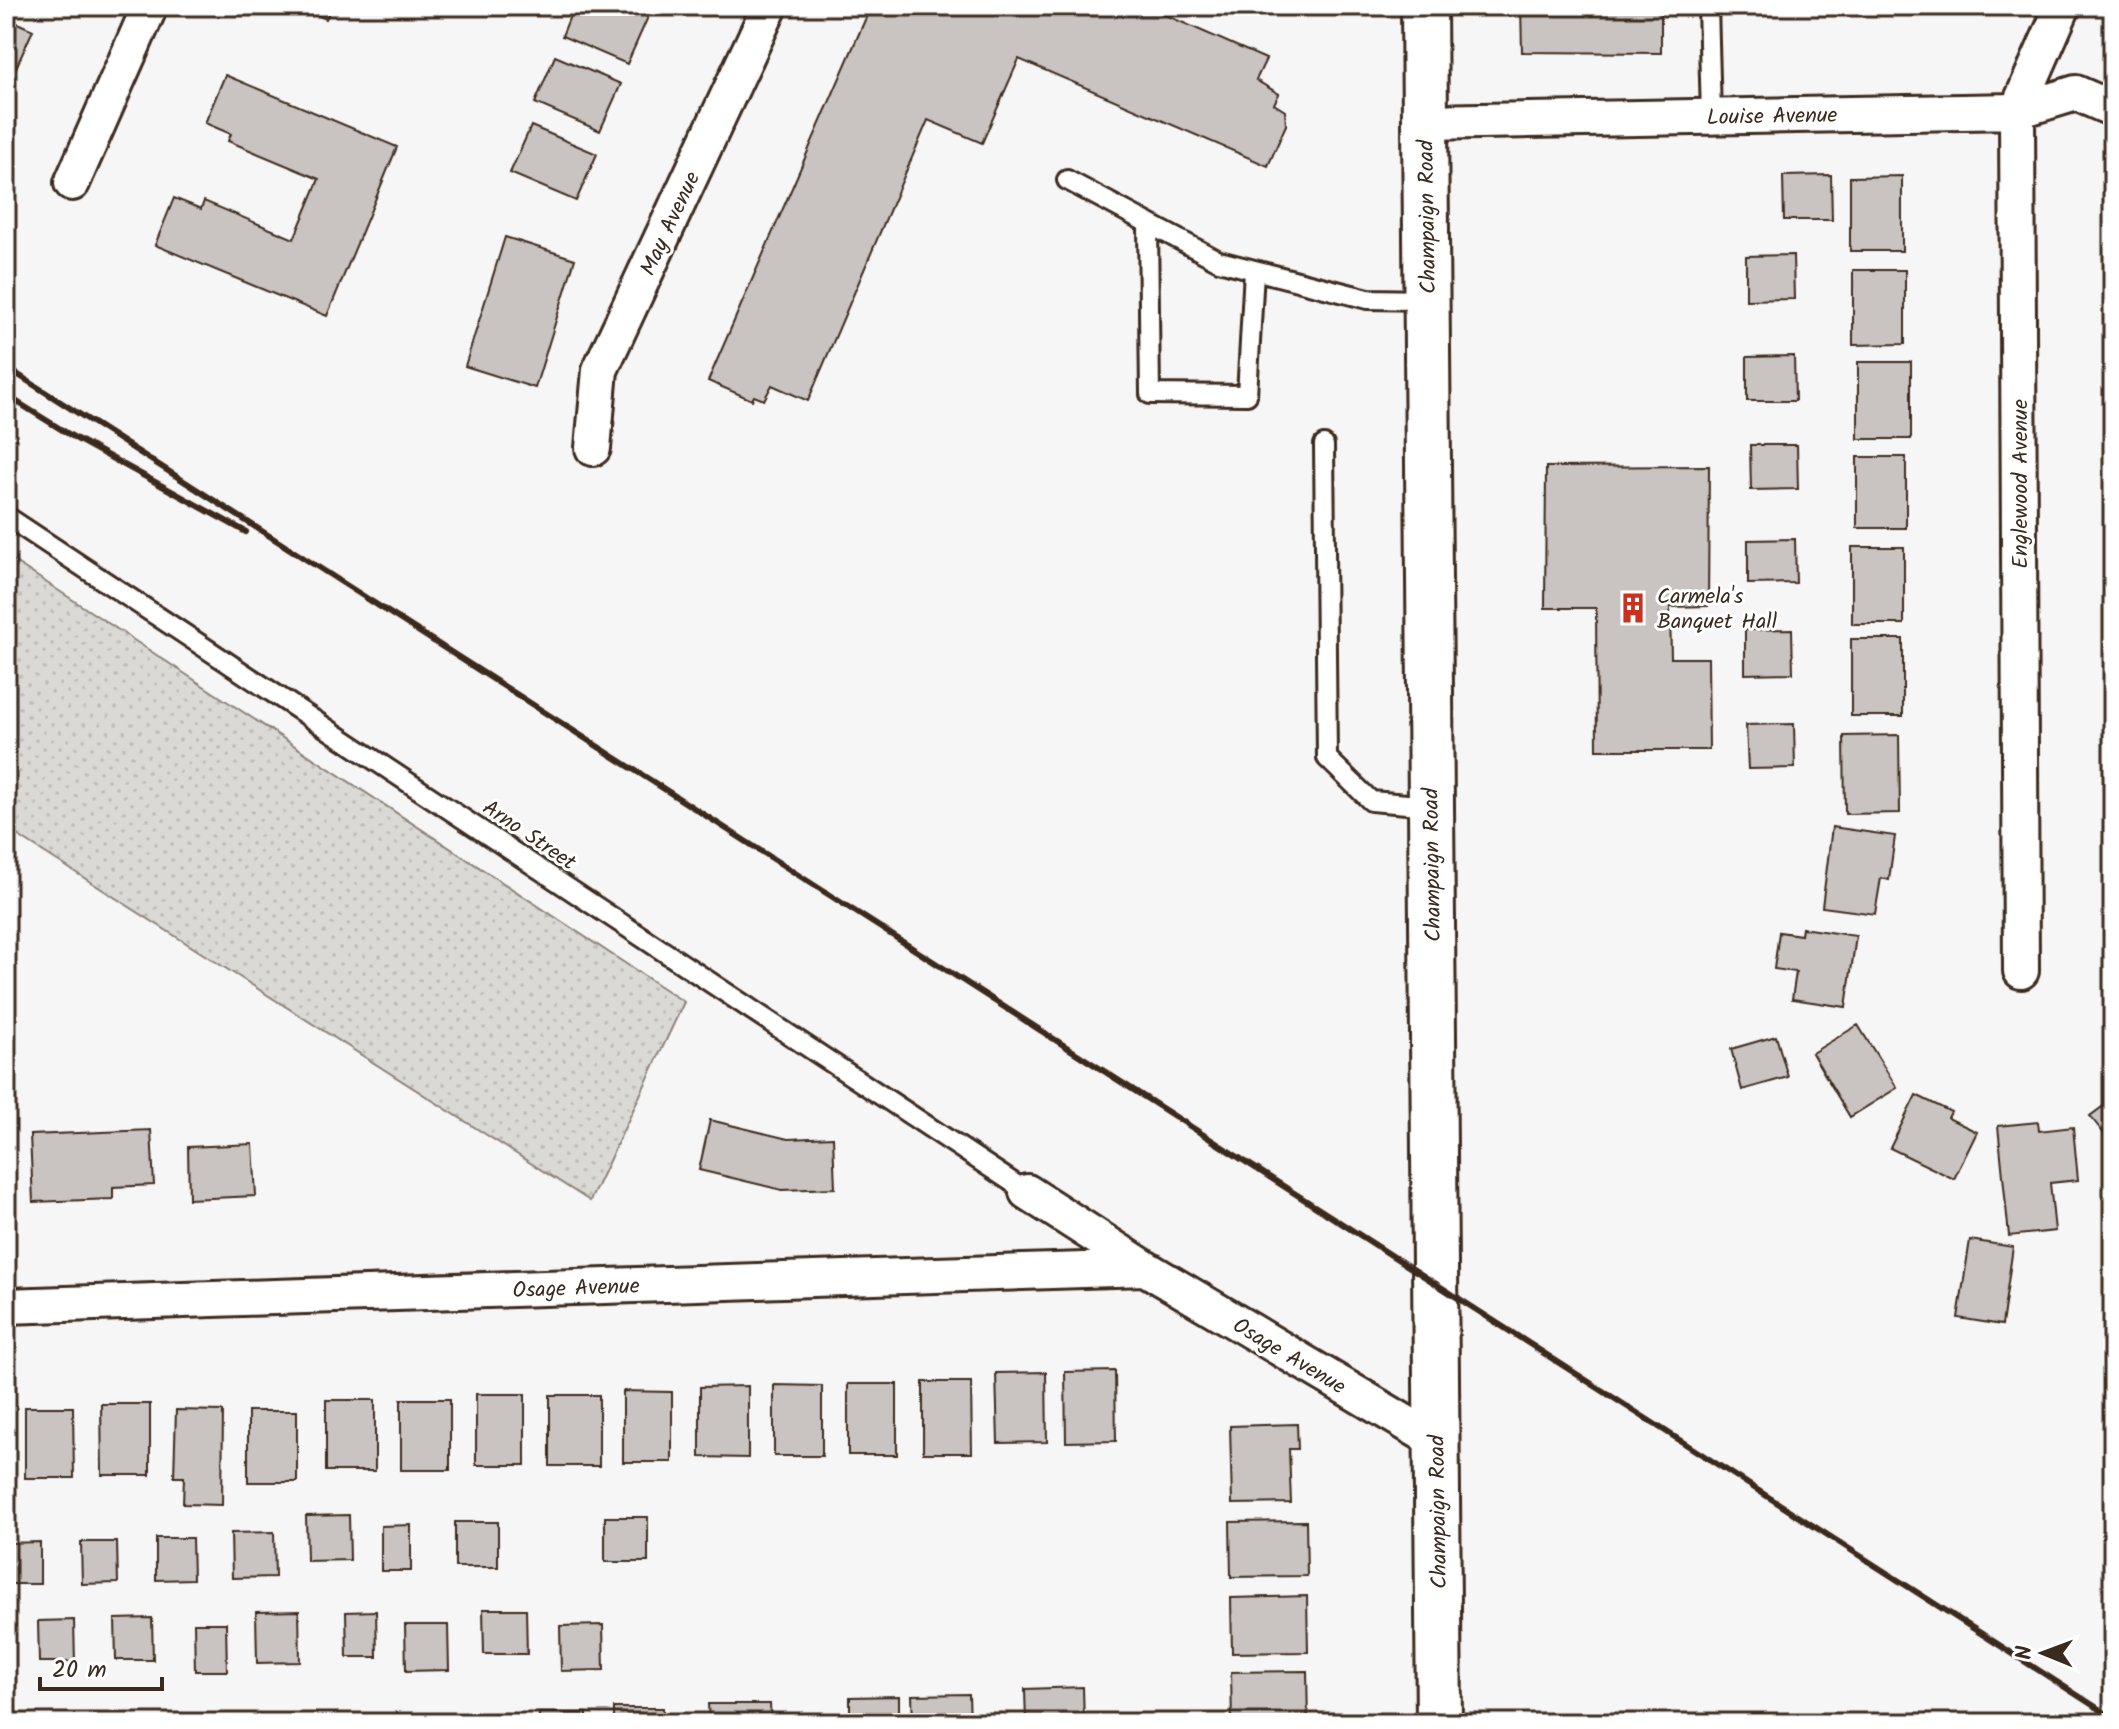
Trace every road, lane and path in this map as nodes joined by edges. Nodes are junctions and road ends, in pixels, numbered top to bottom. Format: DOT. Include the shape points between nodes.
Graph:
graph roads {
  1 [pos="150,6"];
  2 [pos="770,6"];
  3 [pos="1424,6"];
  4 [pos="1708,6"];
  5 [pos="2063,6"];
  6 [pos="2113,109"];
  7 [pos="2017,111"];
  8 [pos="1711,116"];
  9 [pos="1425,122"];
  10 [pos="1067,180"];
  11 [pos="72,183"];
  12 [pos="1148,225"];
  13 [pos="1254,271"];
  14 [pos="1427,300"];
  15 [pos="1324,445"];
  16 [pos="593,448"];
  17 [pos="6,516"];
  18 [pos="1431,806"];
  19 [pos="2021,971"];
  20 [pos="1027,1192"];
  21 [pos="1145,1268"];
  22 [pos="6,1306"];
  23 [pos="1436,1441"];
  24 [pos="1439,1723"];
  1 -- 11 [label="street"];
  2 -- 16 [label="street, May Avenue" via="600,370"];
  3 -- 9 [label="street, Champaign Road"];
  4 -- 8 [label="lane"];
  5 -- 7 [label="street, Englewood Avenue"];
  6 -- 7 [label="street, Louise Avenue" via="2076,93"];
  7 -- 8 [label="street, Louise Avenue"];
  7 -- 19 [label="street, Englewood Avenue"];
  8 -- 9 [label="street, Louise Avenue"];
  9 -- 14 [label="street, Champaign Road"];
  10 -- 12 [label="lane"];
  12 -- 13 [label="lane" via="1219,261"];
  12 -- 13 [label="lane" via="1150,394 1247,395"];
  13 -- 14 [label="lane" via="1368,299"];
  14 -- 18 [label="street, Champaign Road"];
  15 -- 18 [label="lane" via="1327,758 1371,801"];
  17 -- 20 [label="lane, Arno Street"];
  18 -- 23 [label="street, Champaign Road"];
  20 -- 21 [label="street, Osage Avenue"];
  21 -- 22 [label="street, Osage Avenue"];
  21 -- 23 [label="street, Osage Avenue"];
  23 -- 24 [label="street, Champaign Road"];
}
